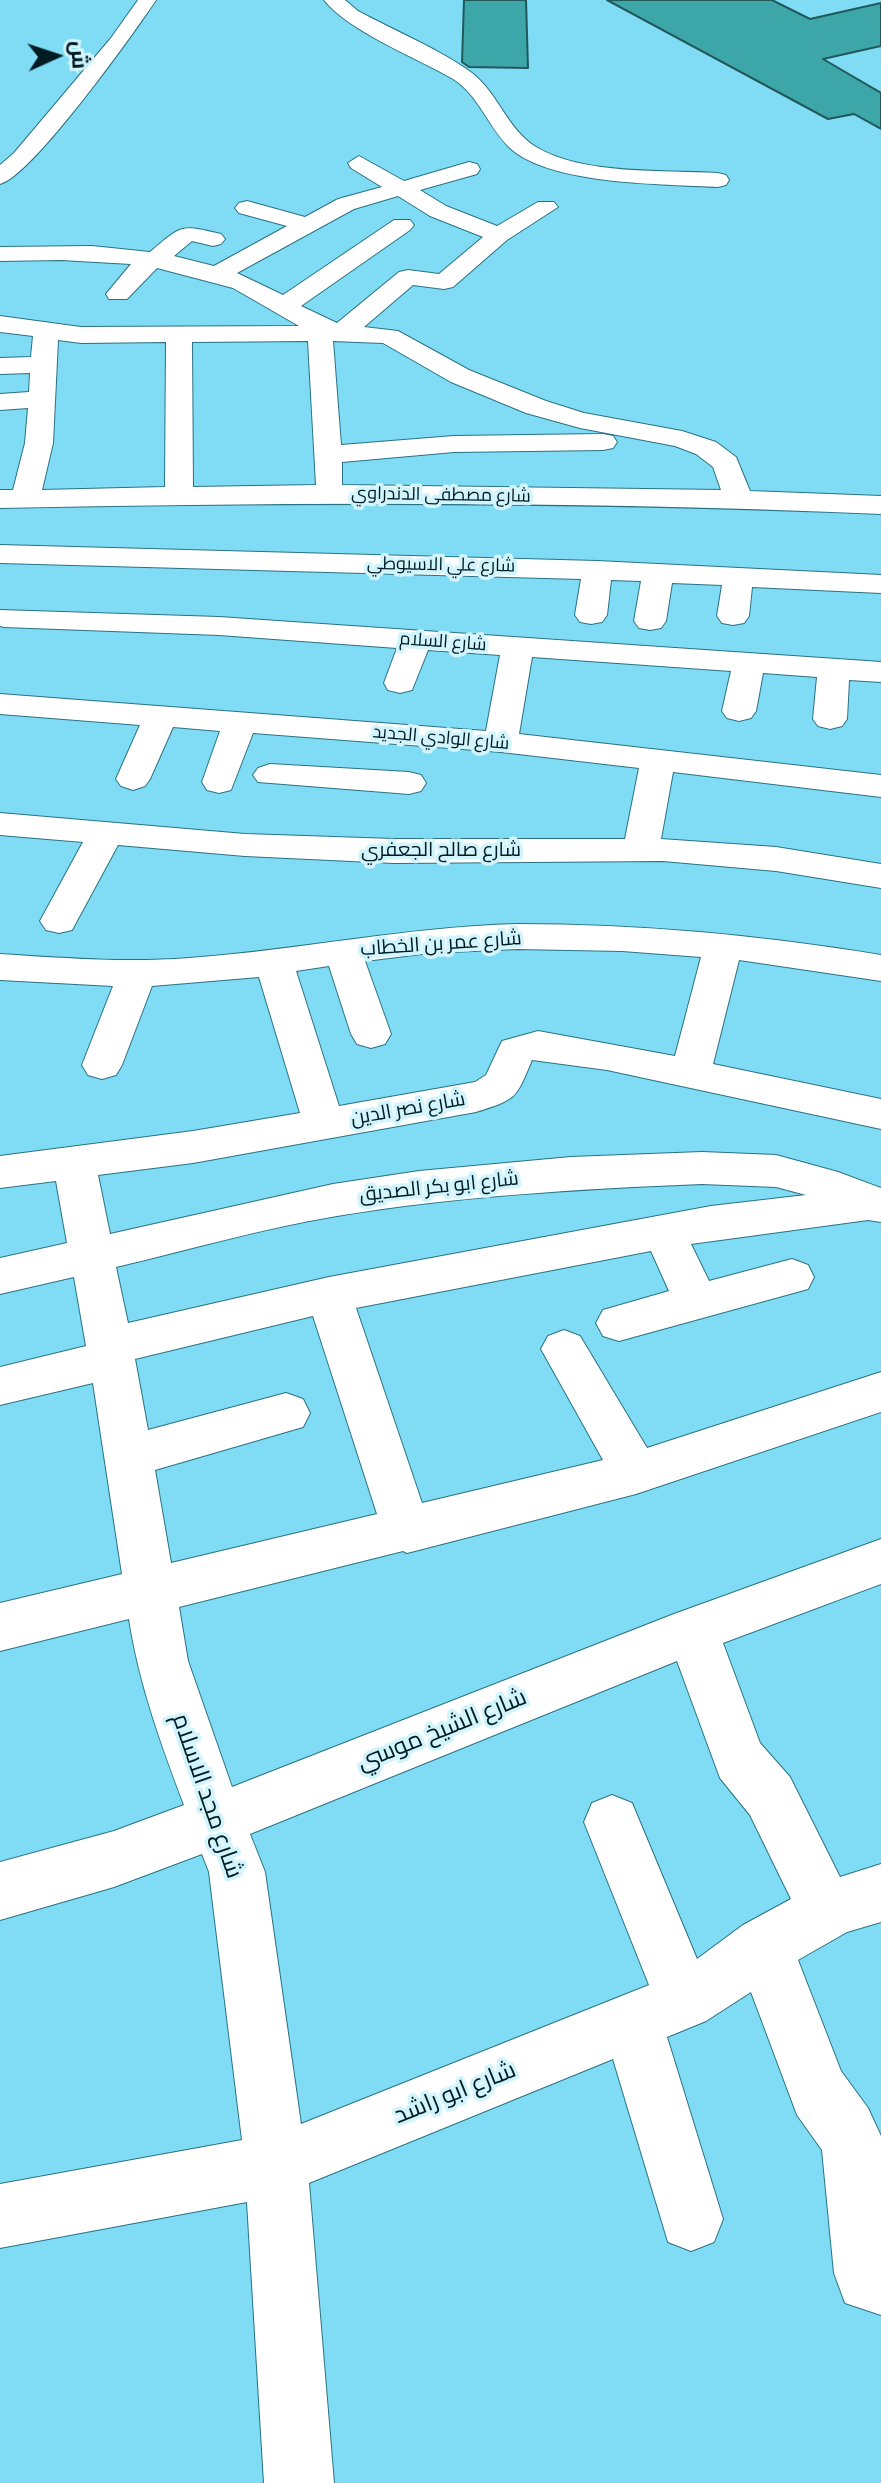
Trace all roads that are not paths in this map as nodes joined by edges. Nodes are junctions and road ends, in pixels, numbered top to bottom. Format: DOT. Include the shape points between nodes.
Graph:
graph roads {
  1 [pos="147,0"];
  2 [pos="333,0"];
  3 [pos="0,177"];
  4 [pos="342,180"];
  5 [pos="718,180"];
  6 [pos="398,189"];
  7 [pos="535,206"];
  8 [pos="247,208"];
  9 [pos="476,212"];
  10 [pos="402,225"];
  11 [pos="310,236"];
  12 [pos="213,239"];
  13 [pos="4,254"];
  14 [pos="357,254"];
  15 [pos="251,256"];
  16 [pos="151,260"];
  17 [pos="216,275"];
  18 [pos="322,277"];
  19 [pos="3,283"];
  20 [pos="118,294"];
  21 [pos="285,305"];
  22 [pos="0,324"];
  23 [pos="46,332"];
  24 [pos="331,333"];
  25 [pos="179,335"];
  26 [pos="45,365"];
  27 [pos="0,366"];
  28 [pos="43,399"];
  29 [pos="0,402"];
  30 [pos="693,442"];
  31 [pos="328,455"];
  32 [pos="329,493"];
  33 [pos="179,494"];
  34 [pos="12,499"];
  35 [pos="58,499"];
  36 [pos="739,499"];
  37 [pos="881,505"];
  38 [pos="0,554"];
  39 [pos="32,555"];
  40 [pos="597,570"];
  41 [pos="658,573"];
  42 [pos="738,577"];
  43 [pos="881,584"];
  44 [pos="591,615"];
  45 [pos="3,616"];
  46 [pos="733,616"];
  47 [pos="650,621"];
  48 [pos="416,640"];
  49 [pos="518,647"];
  50 [pos="749,662"];
  51 [pos="834,668"];
  52 [pos="881,672"];
  53 [pos="400,683"];
  54 [pos="0,704"];
  55 [pos="739,711"];
  56 [pos="161,716"];
  57 [pos="830,719"];
  58 [pos="240,721"];
  59 [pos="419,736"];
  60 [pos="501,742"];
  61 [pos="658,759"];
  62 [pos="270,775"];
  63 [pos="133,779"];
  64 [pos="219,782"];
  65 [pos="881,786"];
  66 [pos="401,817"];
  67 [pos="9,825"];
  68 [pos="106,834"];
  69 [pos="641,850"];
  70 [pos="0,861"];
  71 [pos="881,876"];
  72 [pos="59,921"];
  73 [pos="723,946"];
  74 [pos="343,951"];
  75 [pos="274,961"];
  76 [pos="0,967"];
  77 [pos="881,968"];
  78 [pos="137,973"];
  79 [pos="371,1034"];
  80 [pos="102,1065"];
  81 [pos="691,1073"];
  82 [pos="881,1114"];
  83 [pos="324,1124"];
  84 [pos="74,1164"];
  85 [pos="0,1172"];
  86 [pos="875,1204"];
  87 [pos="664,1233"];
  88 [pos="92,1254"];
  89 [pos="0,1276"];
  90 [pos="792,1277"];
  91 [pos="329,1295"];
  92 [pos="697,1303"];
  93 [pos="619,1323"];
  94 [pos="564,1349"];
  95 [pos="111,1352"];
  96 [pos="0,1386"];
  97 [pos="881,1392"];
  98 [pos="286,1413"];
  99 [pos="129,1456"];
  100 [pos="636,1473"];
  101 [pos="407,1531"];
  102 [pos="881,1561"];
  103 [pos="149,1589"];
  104 [pos="0,1627"];
  105 [pos="692,1631"];
  106 [pos="216,1821"];
  107 [pos="612,1822"];
  108 [pos="0,1891"];
  109 [pos="854,1901"];
  110 [pos="764,1946"];
  111 [pos="658,2011"];
  112 [pos="276,2165"];
  113 [pos="0,2216"];
  114 [pos="691,2219"];
  115 [pos="881,2282"];
  116 [pos="299,2483"];
  1 -- 3 [label="street" via="22,158"];
  2 -- 5 [label="street" via="464,77 529,152 584,168"];
  4 -- 6 [label="street" via="365,167"];
  6 -- 9 [label="street"];
  6 -- 9 [label="street" via="431,207"];
  6 -- 11 [label="street" via="346,204"];
  7 -- 9 [label="street"];
  8 -- 11 [label="street"];
  9 -- 24 [label="street" via="444,282 408,277"];
  10 -- 14 [label="street"];
  11 -- 14 [label="street"];
  11 -- 15 [label="street"];
  12 -- 16 [label="street" via="187,233"];
  13 -- 16 [label="street" via="48,264"];
  13 -- 19 [label="street"];
  14 -- 18 [label="street"];
  15 -- 17 [label="street"];
  15 -- 18 [label="street"];
  16 -- 17 [label="street"];
  16 -- 20 [label="street"];
  17 -- 21 [label="street"];
  18 -- 21 [label="street"];
  21 -- 24 [label="street"];
  22 -- 23 [label="street"];
  23 -- 25 [label="street"];
  23 -- 26 [label="street"];
  24 -- 25 [label="street"];
  24 -- 30 [label="street" via="389,336 460,376 536,407"];
  24 -- 31 [label="street"];
  25 -- 33 [label="street"];
  26 -- 27 [label="street"];
  26 -- 28 [label="street"];
  28 -- 29 [label="street"];
  28 -- 34 [label="street"];
  30 -- 31 [label="street" via="454,444"];
  30 -- 36 [label="street" via="726,463"];
  31 -- 32 [label="street"];
  32 -- 33 [label="street, شارع مصطفى الدندراوي"];
  32 -- 36 [label="street, شارع مصطفى الدندراوي"];
  33 -- 35 [label="street, شارع مصطفى الدندراوي"];
  34 -- 35 [label="street, شارع مصطفى الدندراوي"];
  35 -- 39 [label="street"];
  36 -- 37 [label="street, شارع مصطفى الدندراوي"];
  38 -- 39 [label="street, شارع علي الاسيوطي"];
  39 -- 40 [label="street, شارع علي الاسيوطي"];
  39 -- 45 [label="street"];
  40 -- 41 [label="street, شارع علي الاسيوطي"];
  40 -- 44 [label="street"];
  41 -- 42 [label="street, شارع علي الاسيوطي"];
  41 -- 47 [label="street"];
  42 -- 43 [label="street, شارع علي الاسيوطي"];
  42 -- 46 [label="street"];
  45 -- 48 [label="street, شارع السلام"];
  48 -- 49 [label="street, شارع السلام"];
  48 -- 53 [label="street"];
  49 -- 50 [label="street, شارع السلام"];
  49 -- 60 [label="street"];
  50 -- 51 [label="street, شارع السلام"];
  50 -- 55 [label="street"];
  51 -- 52 [label="street, شارع السلام"];
  51 -- 57 [label="street"];
  54 -- 56 [label="street, شارع الوادي الجديد"];
  56 -- 58 [label="street, شارع الوادي الجديد"];
  56 -- 63 [label="street"];
  58 -- 59 [label="street, شارع الوادي الجديد"];
  58 -- 64 [label="street"];
  59 -- 60 [label="street, شارع الوادي الجديد"];
  59 -- 66 [label="street"];
  60 -- 61 [label="street, شارع الوادي الجديد"];
  61 -- 65 [label="street, شارع الوادي الجديد"];
  61 -- 69 [label="street"];
  62 -- 66 [label="street"];
  66 -- 68 [label="street, شارع صالح الجعفري" via="245,845"];
  66 -- 69 [label="street, شارع صالح الجعفري"];
  67 -- 68 [label="street, شارع صالح الجعفري"];
  67 -- 70 [label="street"];
  68 -- 72 [label="street"];
  69 -- 71 [label="street, شارع صالح الجعفري" via="776,859"];
  73 -- 74 [label="street, شارع عمر بن الخطاب" via="534,937 464,938"];
  73 -- 77 [label="street, شارع عمر بن الخطاب"];
  73 -- 81 [label="street"];
  74 -- 75 [label="street, شارع عمر بن الخطاب"];
  74 -- 79 [label="street"];
  75 -- 78 [label="street, شارع عمر بن الخطاب"];
  75 -- 83 [label="street"];
  76 -- 78 [label="street, شارع عمر بن الخطاب"];
  78 -- 80 [label="street"];
  81 -- 82 [label="street, شارع نصر الدين"];
  81 -- 83 [label="street, شارع نصر الدين" via="530,1045 516,1051 509,1076 490,1093"];
  83 -- 84 [label="street, شارع نصر الدين"];
  84 -- 85 [label="street, شارع نصر الدين"];
  84 -- 88 [label="street, شارع مجد الاسلام"];
  86 -- 87 [label="street" via="762,1215"];
  86 -- 88 [label="street, شارع ابو بكر الصديق" via="776,1171 571,1173 333,1200"];
  87 -- 91 [label="street"];
  87 -- 92 [label="street"];
  88 -- 89 [label="street, شارع ابو بكر الصديق"];
  88 -- 95 [label="street, شارع مجد الاسلام"];
  90 -- 92 [label="street"];
  91 -- 95 [label="street"];
  91 -- 101 [label="street"];
  92 -- 93 [label="street"];
  94 -- 100 [label="street"];
  95 -- 96 [label="street"];
  95 -- 99 [label="street, شارع مجد الاسلام"];
  97 -- 100 [label="street"];
  98 -- 99 [label="street"];
  99 -- 103 [label="street, شارع مجد الاسلام"];
  100 -- 101 [label="street"];
  101 -- 103 [label="street"];
  102 -- 105 [label="street, شارع الشيخ موسي"];
  103 -- 104 [label="street"];
  103 -- 106 [label="street, شارع مجد الاسلام" via="162,1661"];
  105 -- 106 [label="street, شارع الشيخ موسي"];
  105 -- 109 [label="street" via="739,1759"];
  106 -- 108 [label="street, شارع الشيخ موسي" via="114,1859"];
  106 -- 112 [label="street, شارع مجد الاسلام" via="237,1872"];
  107 -- 111 [label="street"];
  109 -- 110 [label="street, شارع ابو راشد"];
  110 -- 111 [label="street, شارع ابو راشد" via="722,1978"];
  110 -- 115 [label="street" via="818,2092 853,2144 866,2273 868,2280"];
  111 -- 112 [label="street, شارع ابو راشد"];
  111 -- 114 [label="street"];
  112 -- 113 [label="street, شارع ابو راشد"];
  112 -- 116 [label="street, شارع مجد الاسلام"];
}
